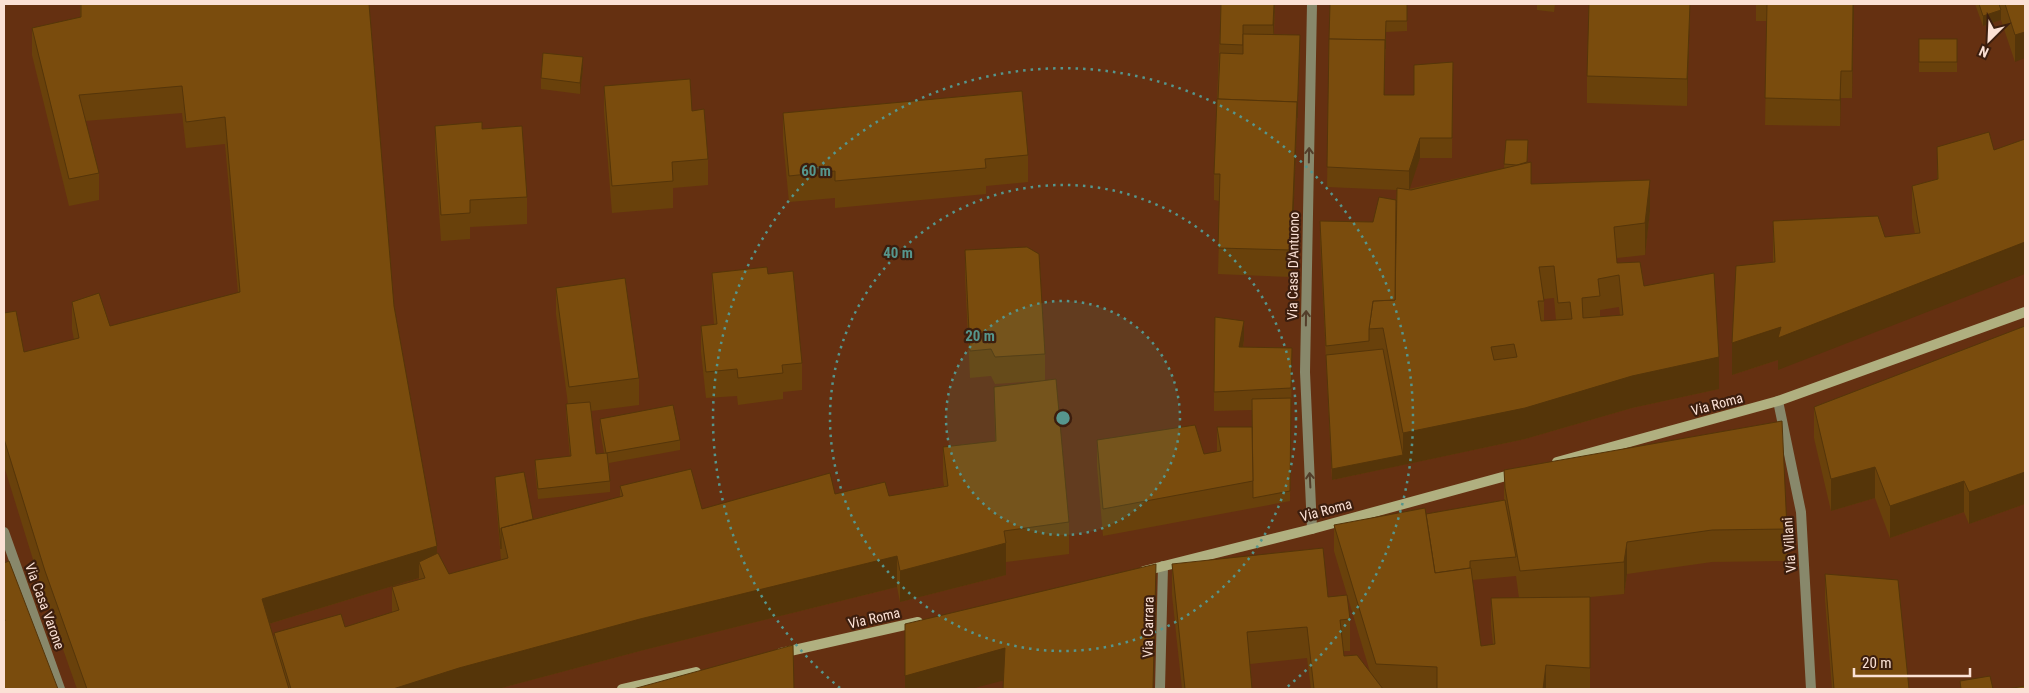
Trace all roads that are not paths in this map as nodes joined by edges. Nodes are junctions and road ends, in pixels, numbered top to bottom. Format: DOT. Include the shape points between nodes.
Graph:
graph roads {
  1 [pos="1312,4"];
  2 [pos="2025,312"];
  3 [pos="1778,401"];
  4 [pos="1550,464"];
  5 [pos="1531,469"];
  6 [pos="1312,529"];
  7 [pos="4,532"];
  8 [pos="1163,566"];
  9 [pos="1134,574"];
  10 [pos="931,619"];
  11 [pos="767,656"];
  12 [pos="709,670"];
  13 [pos="60,689"];
  14 [pos="622,689"];
  15 [pos="1160,689"];
  16 [pos="1811,689"];
  6 -- 1 [label="street, Via Casa D'Antuono, one-way" via="1305,372"];
  2 -- 3 [label="main road, Via Roma"];
  3 -- 4 [label="main road, Via Roma"];
  3 -- 16 [label="street, Via Villani" via="1801,512"];
  5 -- 6 [label="main road, Via Roma"];
  6 -- 8 [label="main road, Via Roma"];
  7 -- 13 [label="street, Via Casa Varone"];
  8 -- 9 [label="main road, Via Roma"];
  8 -- 15 [label="street, Via Carrara"];
  10 -- 11 [label="main road, Via Roma"];
  12 -- 14 [label="main road"];
}
